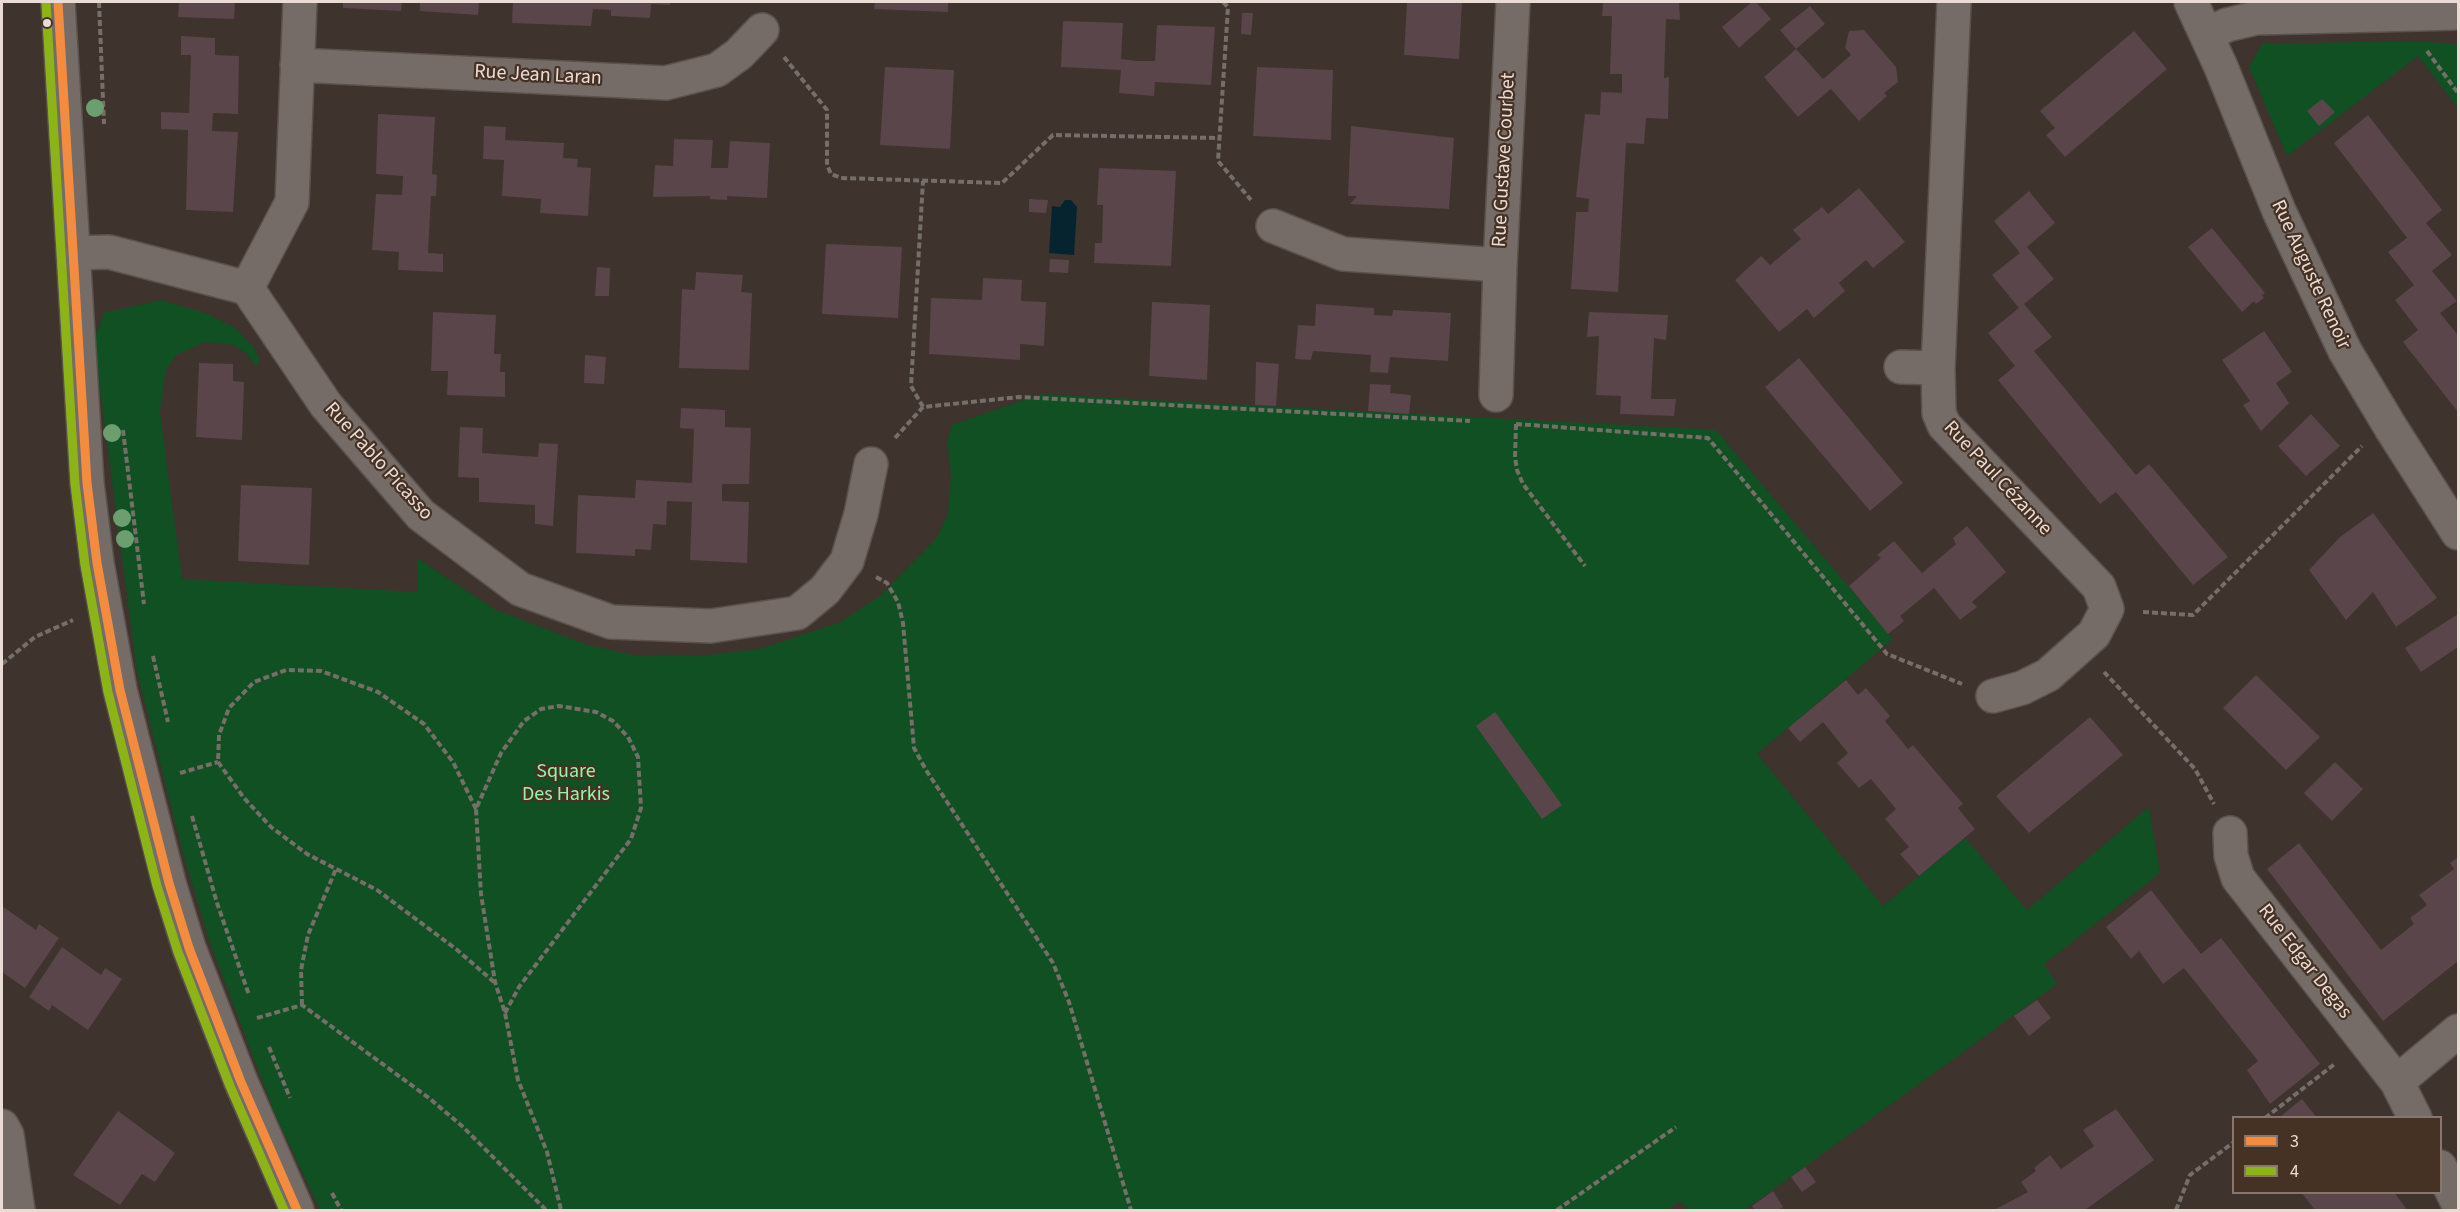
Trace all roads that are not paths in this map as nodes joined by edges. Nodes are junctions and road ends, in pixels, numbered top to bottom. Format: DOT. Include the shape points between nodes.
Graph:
graph roads {
  1 [pos="58,2"];
  2 [pos="300,2"];
  3 [pos="1513,2"];
  4 [pos="1954,2"];
  5 [pos="2191,2"];
  6 [pos="2458,13"];
  7 [pos="762,30"];
  8 [pos="2207,34"];
  9 [pos="297,65"];
  10 [pos="1273,226"];
  11 [pos="74,253"];
  12 [pos="1500,265"];
  13 [pos="247,288"];
  14 [pos="1900,367"];
  15 [pos="1938,368"];
  16 [pos="1495,413"];
  17 [pos="872,464"];
  18 [pos="2458,533"];
  19 [pos="1993,696"];
  20 [pos="2230,833"];
  21 [pos="2458,1031"];
  22 [pos="2397,1082"];
  23 [pos="2414,1116"];
  24 [pos="2,1126"];
  25 [pos="2442,1171"];
  26 [pos="2458,1203"];
  27 [pos="18,1210"];
  28 [pos="297,1210"];
  1 -- 11 [label="street"];
  2 -- 9 [label="street"];
  3 -- 12 [label="street, Rue Gustave Courbet"];
  4 -- 15 [label="street, Rue Paul Cézanne"];
  5 -- 8 [label="street, Rue Auguste Renoir"];
  6 -- 8 [label="street" via="2256,18 2227,24"];
  7 -- 9 [label="street, Rue Jean Laran" via="717,70 666,83"];
  8 -- 18 [label="street, Rue Auguste Renoir" via="2311,282 2345,351"];
  9 -- 13 [label="street" via="292,202"];
  10 -- 12 [label="street, Rue Gustave Courbet" via="1343,255"];
  11 -- 13 [label="street" via="110,252"];
  11 -- 28 [label="street" via="87,483 120,690 189,948"];
  12 -- 16 [label="street"];
  13 -- 17 [label="street, Rue Pablo Picasso" via="326,405 421,515 520,589 611,622 711,626 797,613 825,590 847,561"];
  14 -- 15 [label="street"];
  15 -- 19 [label="street, Rue Paul Cézanne" via="1937,399 1944,425 2099,587 2106,609 2094,634 2048,675"];
  20 -- 22 [label="street, Rue Edgar Degas" via="2231,856 2238,878"];
  21 -- 22 [label="street"];
  22 -- 23 [label="street, Rue Edgar Degas"];
  24 -- 27 [label="street" via="7,1135"];
  25 -- 26 [label="street"];
}
